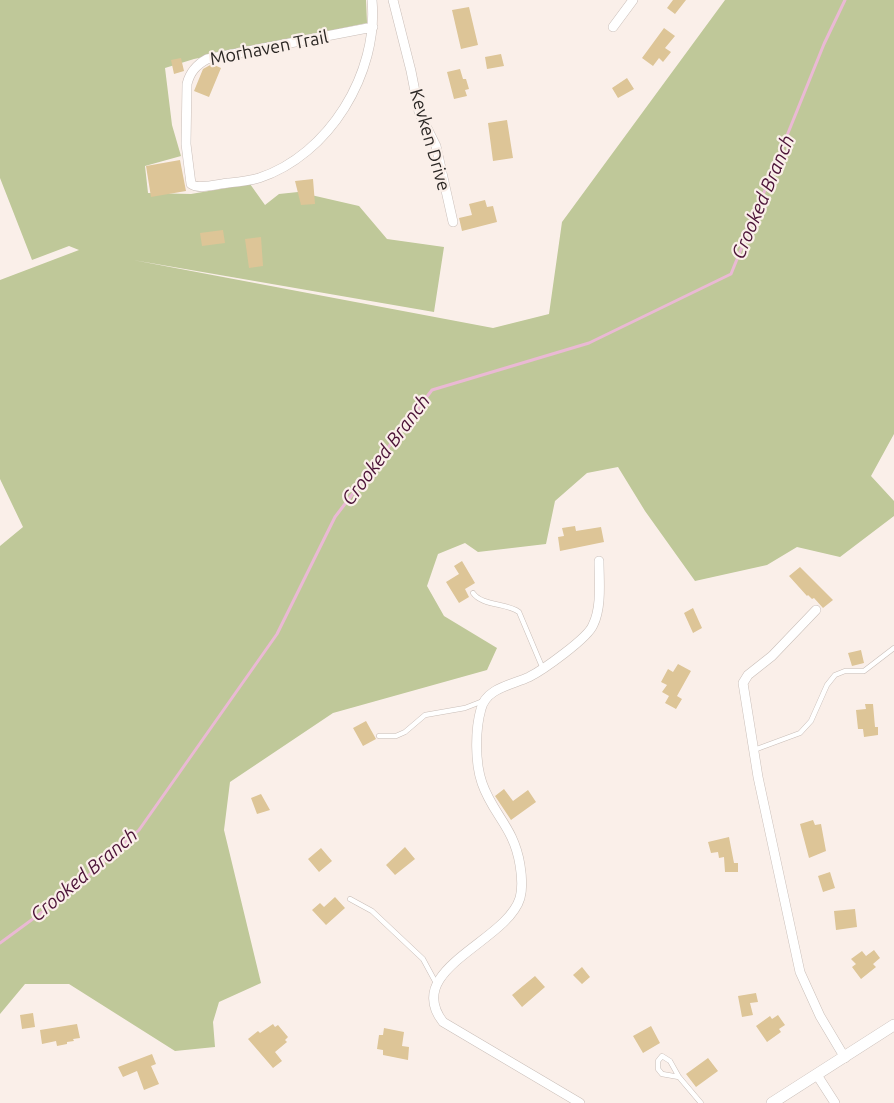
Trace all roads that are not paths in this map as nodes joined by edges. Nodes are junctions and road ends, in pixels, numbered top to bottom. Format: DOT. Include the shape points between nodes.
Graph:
graph roads {
  1 [pos="372,0"];
  2 [pos="393,0"];
  3 [pos="633,0"];
  4 [pos="373,27"];
  5 [pos="613,28"];
  6 [pos="453,222"];
  7 [pos="599,561"];
  8 [pos="472,593"];
  9 [pos="816,610"];
  10 [pos="894,648"];
  11 [pos="543,669"];
  12 [pos="484,701"];
  13 [pos="379,736"];
  14 [pos="754,750"];
  15 [pos="350,898"];
  16 [pos="436,984"];
  17 [pos="894,1025"];
  18 [pos="845,1058"];
  19 [pos="817,1075"];
  20 [pos="679,1077"];
  21 [pos="580,1103"];
  22 [pos="701,1103"];
  23 [pos="772,1103"];
  24 [pos="835,1103"];
  1 -- 4 [label="street, Morhaven Trail"];
  2 -- 6 [label="street, Kevken Drive" via="419,112 436,146"];
  3 -- 5 [label="street"];
  4 -- 4 [label="street, Morhaven Trail" via="366,64 356,87 334,121 305,152 257,179 204,186 191,184 186,144 186,84 199,63"];
  7 -- 11 [label="street" via="597,609 592,628"];
  8 -- 11 [label="lane" via="520,612"];
  9 -- 14 [label="street" via="772,656 745,678 743,683"];
  10 -- 14 [label="lane" via="864,671 845,671 835,675 811,721 800,733"];
  11 -- 12 [label="street" via="495,690"];
  12 -- 13 [label="lane" via="425,715 396,736"];
  12 -- 16 [label="street" via="477,745 478,769 486,792 512,834 522,890 506,921 457,961"];
  14 -- 18 [label="street" via="800,972 820,1016"];
  15 -- 16 [label="lane" via="372,911 423,959"];
  16 -- 21 [label="street" via="434,1007 443,1022"];
  17 -- 18 [label="street"];
  18 -- 19 [label="street"];
  19 -- 23 [label="street"];
  19 -- 24 [label="street"];
  20 -- 20 [label="lane" via="662,1074 658,1069 662,1056 670,1061"];
  20 -- 22 [label="lane"];
}
